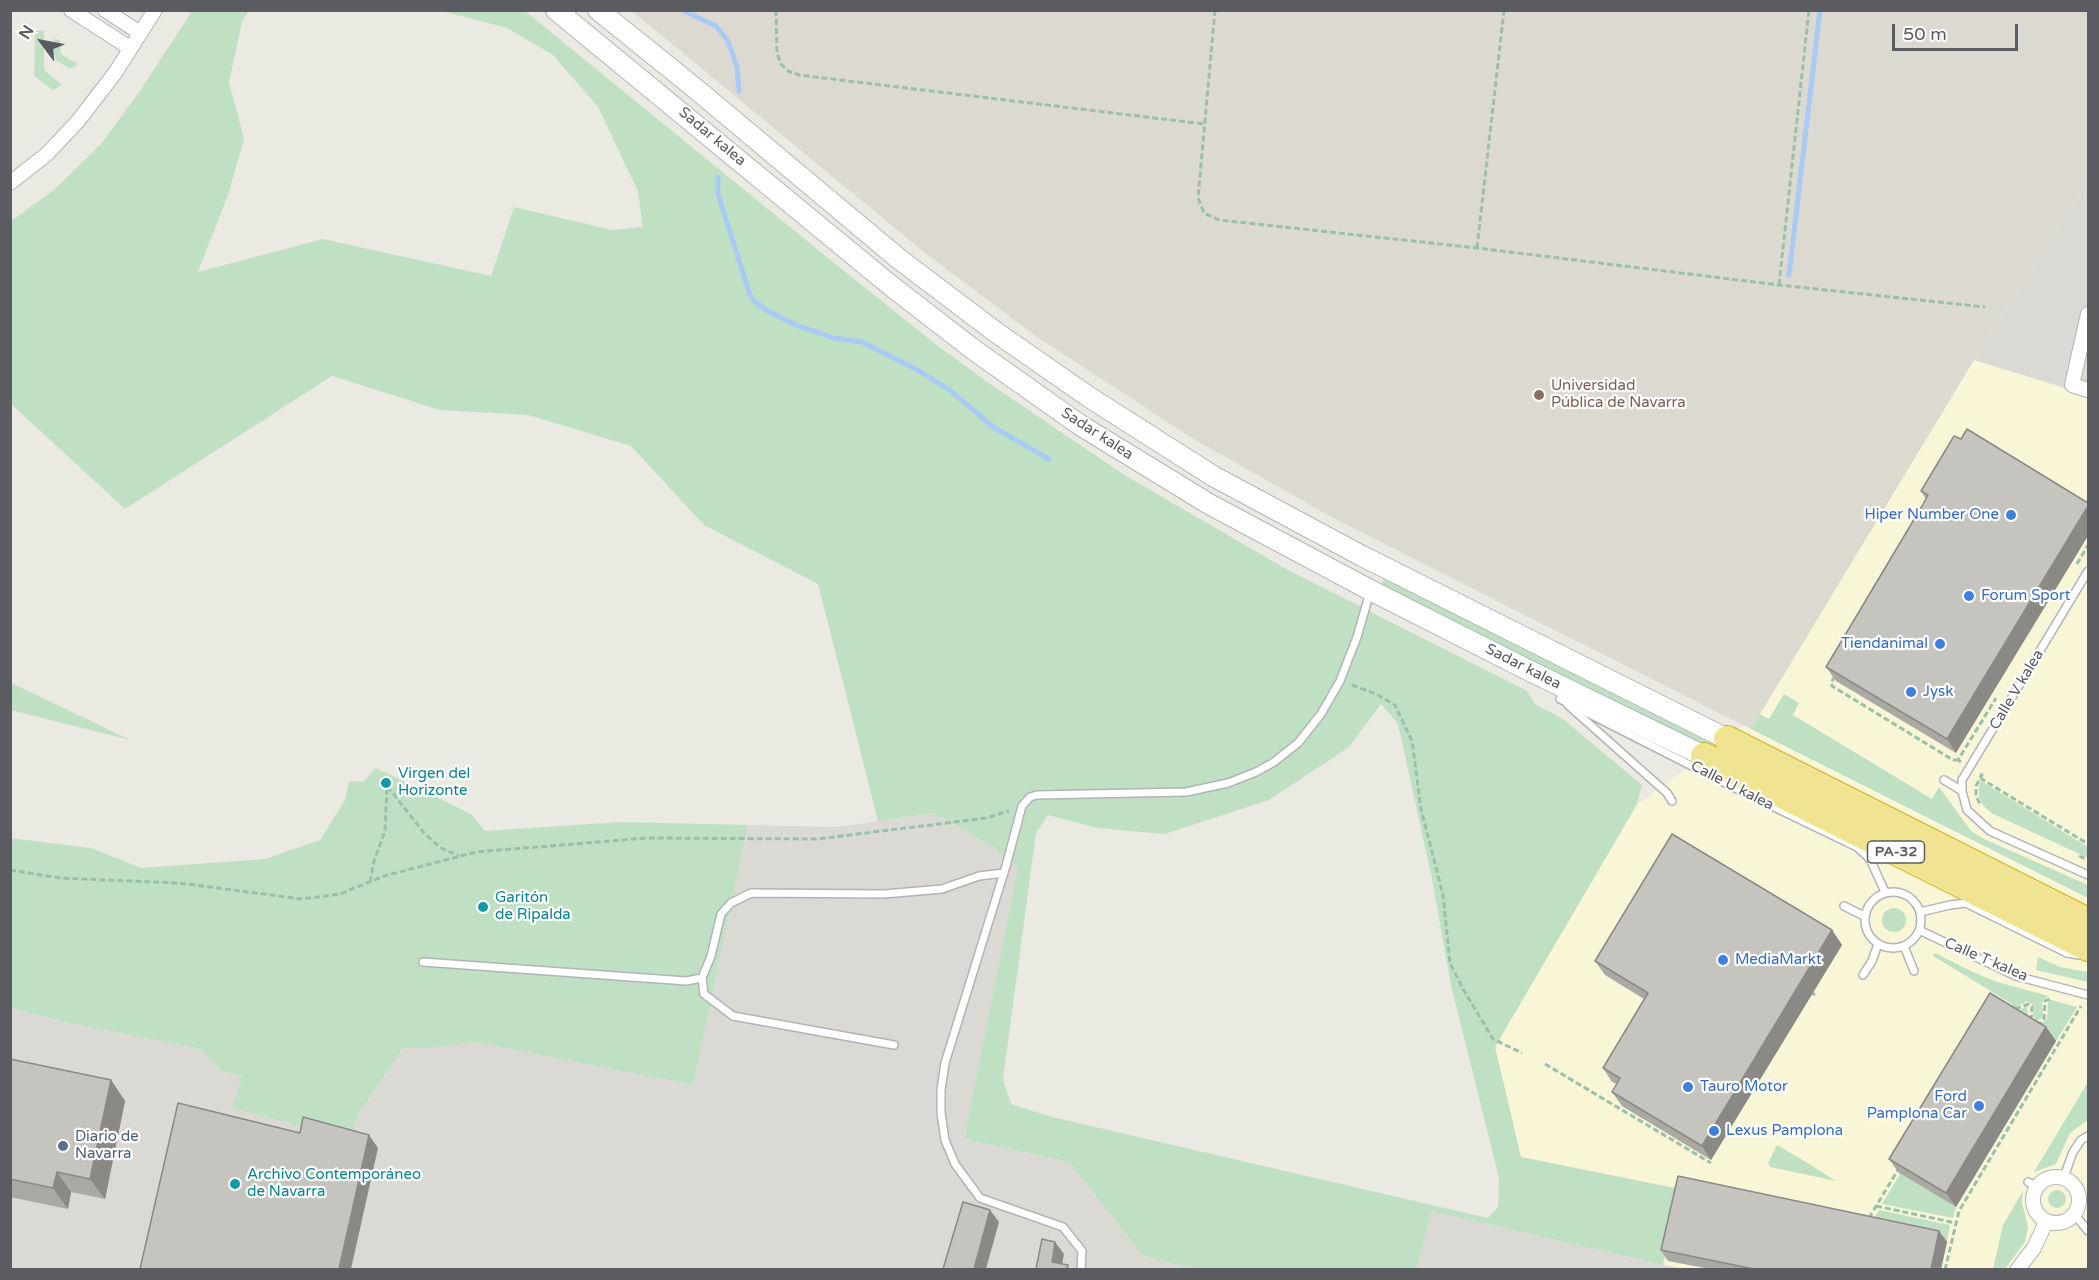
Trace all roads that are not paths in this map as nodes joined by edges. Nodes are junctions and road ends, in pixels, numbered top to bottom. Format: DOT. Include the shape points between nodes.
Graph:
graph roads {
  1 [pos="71,10"];
  2 [pos="105,10"];
  3 [pos="154,10"];
  4 [pos="556,10"];
  5 [pos="598,10"];
  6 [pos="140,33"];
  7 [pos="130,48"];
  8 [pos="10,183"];
  9 [pos="2088,314"];
  10 [pos="2088,390"];
  11 [pos="1382,566"];
  12 [pos="2088,572"];
  13 [pos="1370,590"];
  14 [pos="1528,670"];
  15 [pos="1560,699"];
  16 [pos="1727,739"];
  17 [pos="1704,756"];
  18 [pos="1944,780"];
  19 [pos="1962,791"];
  20 [pos="1672,801"];
  21 [pos="1004,873"];
  22 [pos="2088,875"];
  23 [pos="1885,892"];
  24 [pos="1844,906"];
  25 [pos="1920,912"];
  26 [pos="1864,916"];
  27 [pos="2088,921"];
  28 [pos="1919,930"];
  29 [pos="1878,944"];
  30 [pos="1904,946"];
  31 [pos="2088,948"];
  32 [pos="2088,957"];
  33 [pos="423,962"];
  34 [pos="1914,970"];
  35 [pos="1863,975"];
  36 [pos="702,978"];
  37 [pos="2088,996"];
  38 [pos="894,1046"];
  39 [pos="2088,1136"];
  40 [pos="2064,1177"];
  41 [pos="2084,1193"];
  42 [pos="2075,1215"];
  43 [pos="2046,1222"];
  44 [pos="2088,1230"];
  45 [pos="1082,1269"];
  46 [pos="2017,1269"];
  1 -- 7 [label="street"];
  2 -- 6 [label="street"];
  3 -- 6 [label="street"];
  4 -- 13 [label="street, Sadar kalea" via="974,350 1061,411 1209,504"];
  5 -- 11 [label="street, Sadar kalea" via="899,259 997,333 1213,476"];
  6 -- 7 [label="street"];
  7 -- 8 [label="street" via="78,121 47,154"];
  9 -- 10 [label="street" via="2072,385"];
  11 -- 13 [label="street"];
  11 -- 16 [label="street, Sadar kalea"];
  12 -- 19 [label="lane, Calle V kalea" via="1962,780"];
  13 -- 14 [label="street, Sadar kalea"];
  13 -- 21 [label="lane" via="1340,681 1298,743 1256,772 1186,792 1030,797 1022,806"];
  14 -- 15 [label="lane, Calle U kalea"];
  14 -- 17 [label="street, Sadar kalea"];
  15 -- 20 [label="lane, Calle U kalea" via="1667,792"];
  15 -- 23 [label="lane, Calle U kalea" via="1857,847 1869,859"];
  16 -- 27 [label="highway, PA-32"];
  17 -- 31 [label="highway, PA-32 / PA-32"];
  18 -- 19 [label="lane"];
  19 -- 22 [label="lane" via="1967,810 1990,831"];
  21 -- 36 [label="lane" via="979,876 942,889 884,894 751,893 721,914"];
  21 -- 45 [label="lane" via="945,1063 941,1090 945,1140 955,1164 980,1198 1063,1227 1082,1251"];
  23 -- 25 [label="lane" via="1904,893"];
  23 -- 26 [label="lane" via="1875,897"];
  24 -- 26 [label="lane"];
  25 -- 28 [label="lane"];
  25 -- 32 [label="lane" via="1966,903 2067,953"];
  26 -- 29 [label="lane" via="1868,933"];
  28 -- 30 [label="lane"];
  28 -- 37 [label="lane, Calle T kalea" via="2016,976"];
  29 -- 30 [label="lane"];
  29 -- 35 [label="lane"];
  30 -- 34 [label="lane"];
  33 -- 36 [label="lane" via="687,981"];
  36 -- 38 [label="lane" via="704,994 733,1016"];
  39 -- 40 [label="lane" via="2073,1152"];
  40 -- 41 [label="street"];
  40 -- 43 [label="street" via="2032,1185 2038,1216"];
  41 -- 42 [label="street"];
  42 -- 43 [label="street" via="2064,1222"];
  42 -- 44 [label="lane"];
  43 -- 46 [label="street" via="2034,1248"];
}
